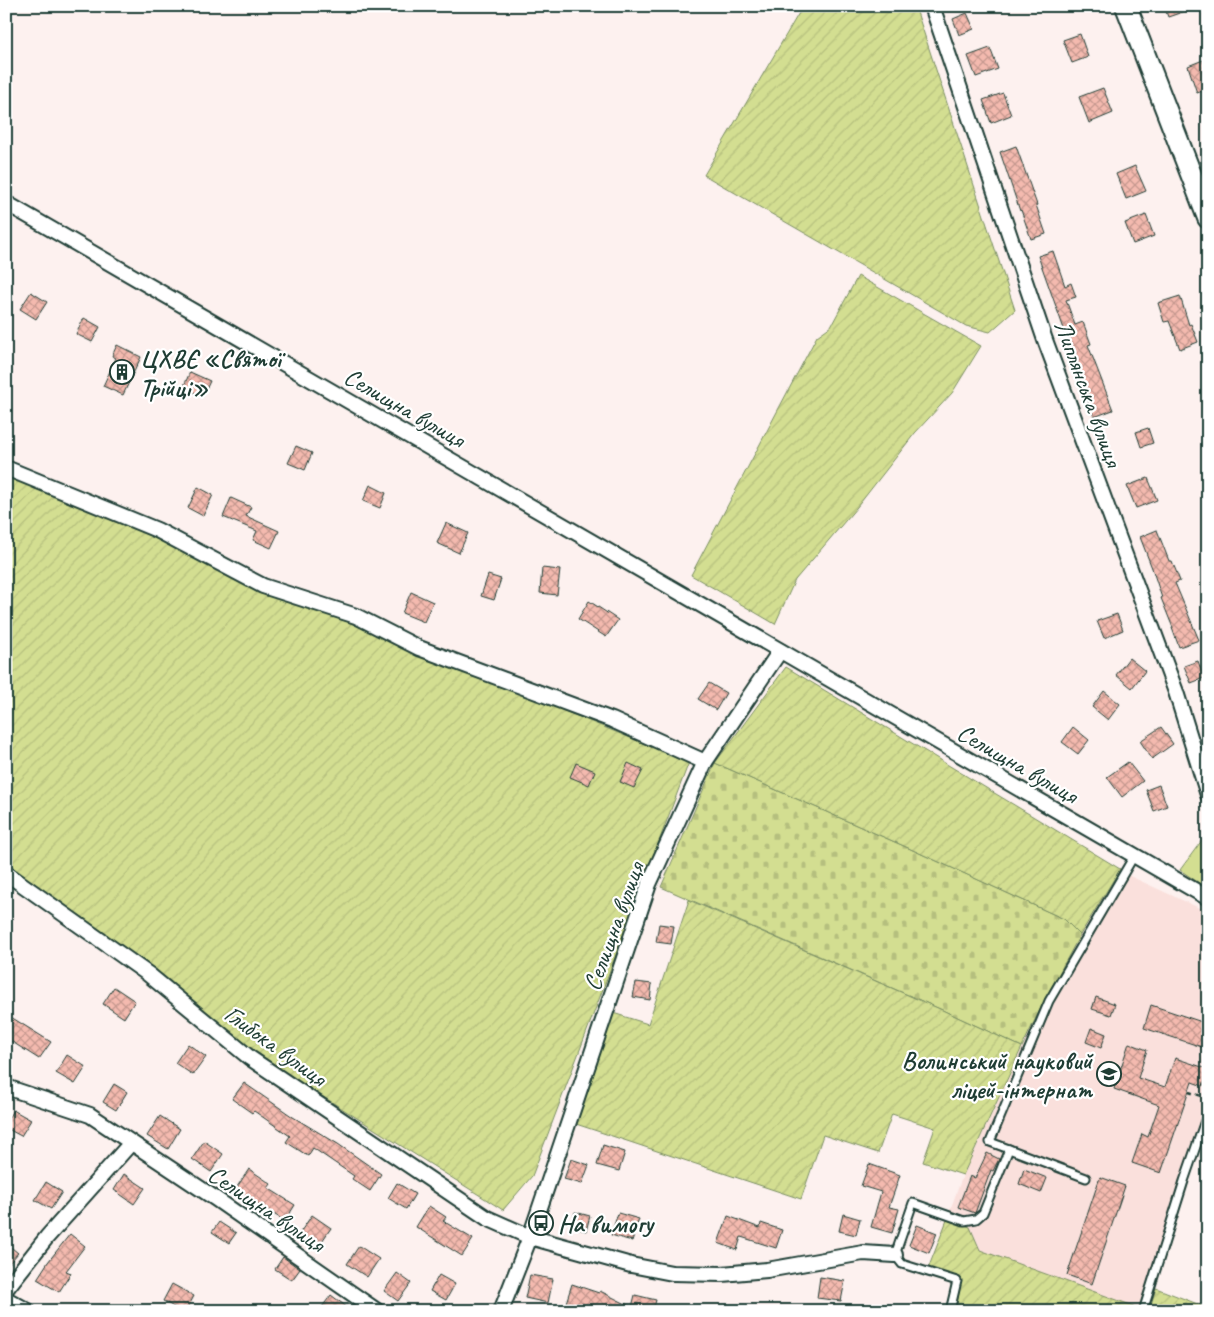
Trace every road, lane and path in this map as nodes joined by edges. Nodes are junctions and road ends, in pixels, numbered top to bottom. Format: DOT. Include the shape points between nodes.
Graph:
graph roads {
  1 [pos="932,6"];
  2 [pos="1126,6"];
  3 [pos="6,203"];
  4 [pos="1208,218"];
  5 [pos="6,468"];
  6 [pos="780,651"];
  7 [pos="705,762"];
  8 [pos="1208,795"];
  9 [pos="1134,856"];
  10 [pos="6,873"];
  11 [pos="1208,898"];
  12 [pos="7,1088"];
  13 [pos="1189,1092"];
  14 [pos="1208,1098"];
  15 [pos="1208,1112"];
  16 [pos="131,1143"];
  17 [pos="1009,1149"];
  18 [pos="1086,1178"];
  19 [pos="530,1237"];
  20 [pos="894,1255"];
  21 [pos="6,1288"];
  22 [pos="6,1299"];
  23 [pos="28,1311"];
  24 [pos="377,1311"];
  25 [pos="501,1311"];
  26 [pos="950,1311"];
  27 [pos="1143,1311"];
  1 -- 8 [label="street, Липлянська вулиця" via="1046,340 1176,692"];
  2 -- 4 [label="street"];
  3 -- 6 [label="street, Селищна вулиця"];
  5 -- 7 [label="street" via="157,530 263,586 356,616 419,648 612,720"];
  6 -- 7 [label="street, Селищна вулиця"];
  6 -- 9 [label="street, Селищна вулиця"];
  7 -- 19 [label="street, Селищна вулиця" via="649,884"];
  9 -- 11 [label="street, Селищна вулиця"];
  9 -- 17 [label="lane" via="1049,1001 990,1142"];
  10 -- 19 [label="street, Глибока вулиця" via="148,974 250,1058 487,1218"];
  12 -- 16 [label="street, Селищна вулиця" via="90,1115"];
  13 -- 14 [label="path"];
  15 -- 27 [label="lane"];
  16 -- 21 [label="street"];
  16 -- 24 [label="street, Селищна вулиця"];
  17 -- 18 [label="lane"];
  17 -- 20 [label="lane" via="983,1212 976,1219 964,1221 913,1203"];
  19 -- 20 [label="street" via="672,1273 722,1274 767,1270 863,1253"];
  19 -- 25 [label="street, Селищна вулиця"];
  20 -- 26 [label="lane" via="902,1264 957,1281"];
  22 -- 23 [label="street"];
}
